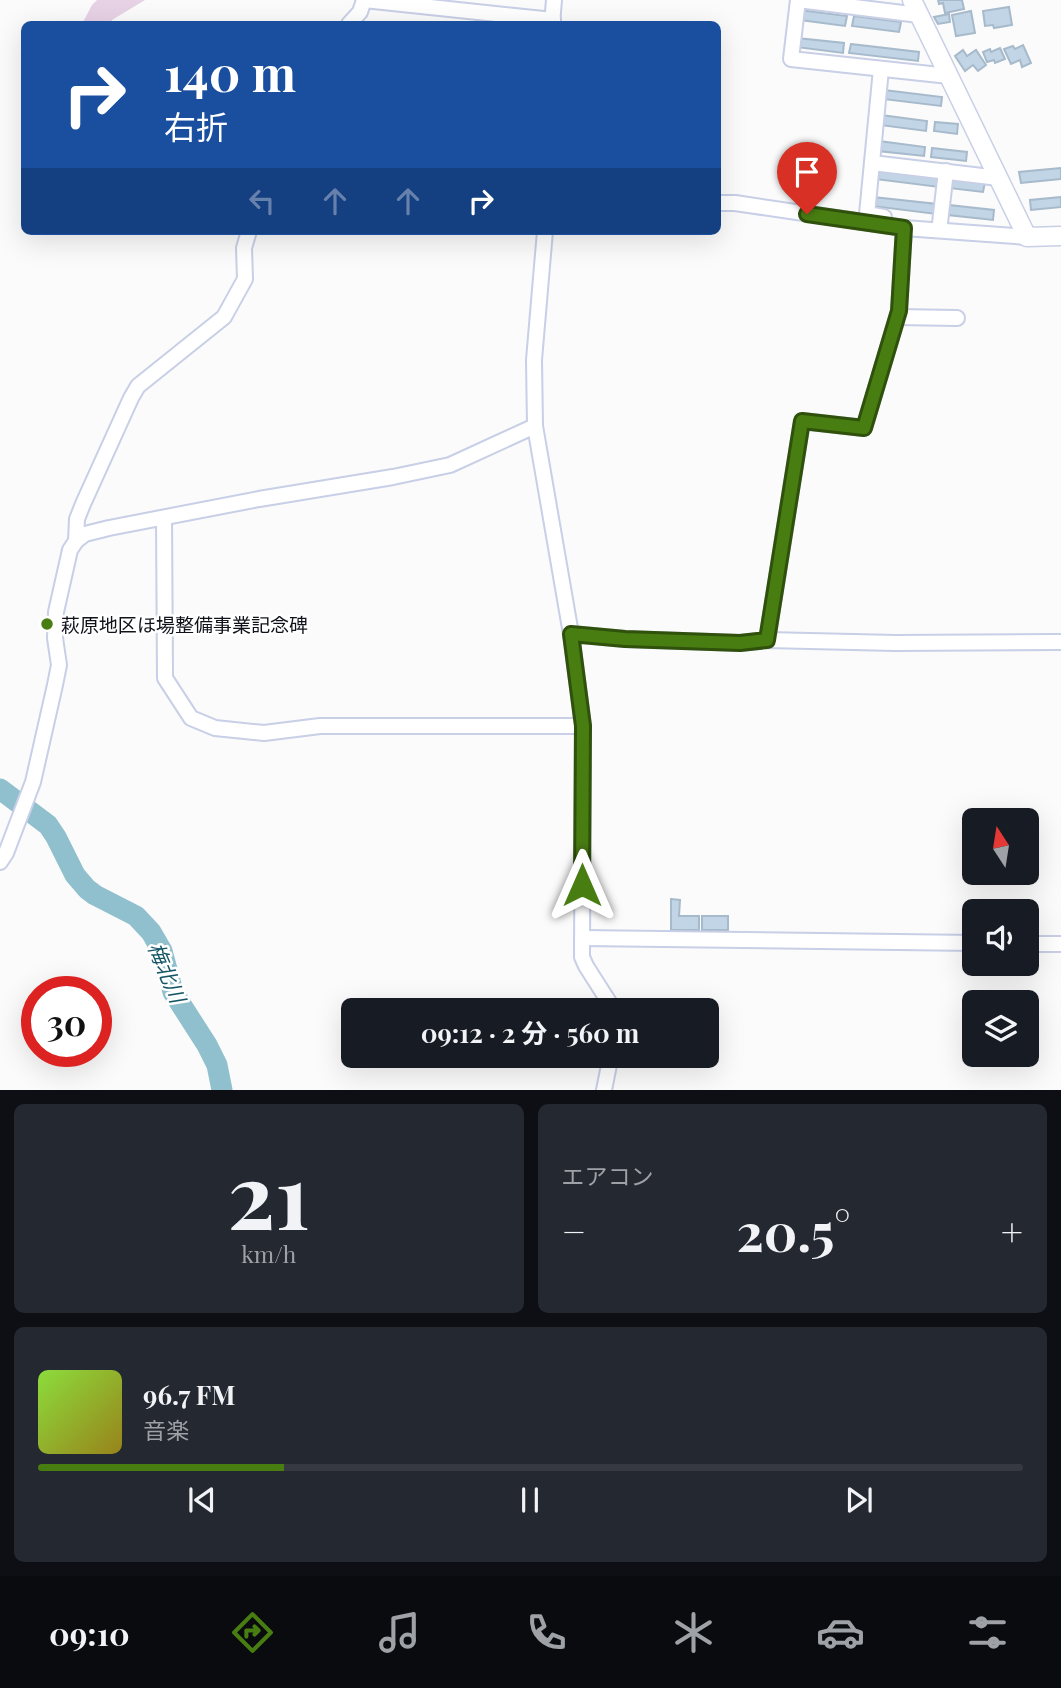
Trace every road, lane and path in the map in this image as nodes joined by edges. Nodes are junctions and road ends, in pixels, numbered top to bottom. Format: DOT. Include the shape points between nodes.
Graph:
graph roads {
  1 [pos="364,0"];
  2 [pos="554,0"];
  3 [pos="916,7"];
  4 [pos="352,21"];
  5 [pos="544,21"];
  6 [pos="553,21"];
  7 [pos="881,69"];
  8 [pos="949,76"];
  9 [pos="872,163"];
  10 [pos="946,171"];
  11 [pos="999,178"];
  12 [pos="721,203"];
  13 [pos="940,223"];
  14 [pos="1004,227"];
  15 [pos="904,228"];
  16 [pos="248,235"];
  17 [pos="548,235"];
  18 [pos="1061,236"];
  19 [pos="1027,237"];
  20 [pos="897,317"];
  21 [pos="957,318"];
  22 [pos="535,426"];
  23 [pos="164,518"];
  24 [pos="76,541"];
  25 [pos="571,634"];
  26 [pos="767,640"];
  27 [pos="1061,642"];
  28 [pos="583,726"];
  29 [pos="3,857"];
  30 [pos="582,938"];
  31 [pos="962,943"];
  32 [pos="1039,944"];
  33 [pos="1061,944"];
  34 [pos="608,998"];
  35 [pos="608,1068"];
  36 [pos="604,1090"];
  1 -- 4 [label="street"];
  1 -- 5 [label="street"];
  2 -- 6 [label="street"];
  3 -- 7 [label="street" via="798,0 790,59"];
  3 -- 8 [label="street"];
  7 -- 8 [label="street"];
  7 -- 9 [label="street"];
  8 -- 11 [label="street"];
  9 -- 10 [label="street"];
  9 -- 13 [label="street" via="867,214"];
  10 -- 11 [label="street"];
  10 -- 13 [label="street"];
  11 -- 19 [label="street"];
  12 -- 15 [label="street"];
  13 -- 14 [label="street"];
  15 -- 19 [label="street"];
  15 -- 20 [label="street"];
  16 -- 24 [label="street" via="245,279 224,317 138,386 131,398 77,519"];
  17 -- 22 [label="street" via="534,360"];
  18 -- 19 [label="street"];
  20 -- 21 [label="street"];
  20 -- 26 [label="street" via="864,428 802,421"];
  22 -- 23 [label="street" via="450,465"];
  22 -- 25 [label="street"];
  23 -- 24 [label="street" via="85,534"];
  23 -- 28 [label="street" via="165,678 191,718 215,728 264,733 320,726"];
  24 -- 29 [label="street" via="57,612 59,665 33,782"];
  25 -- 26 [label="street" via="740,643"];
  25 -- 28 [label="street"];
  26 -- 27 [label="street"];
  28 -- 30 [label="street"];
  30 -- 31 [label="street"];
  30 -- 34 [label="street" via="582,957"];
  32 -- 33 [label="street"];
  35 -- 36 [label="street"];
}
